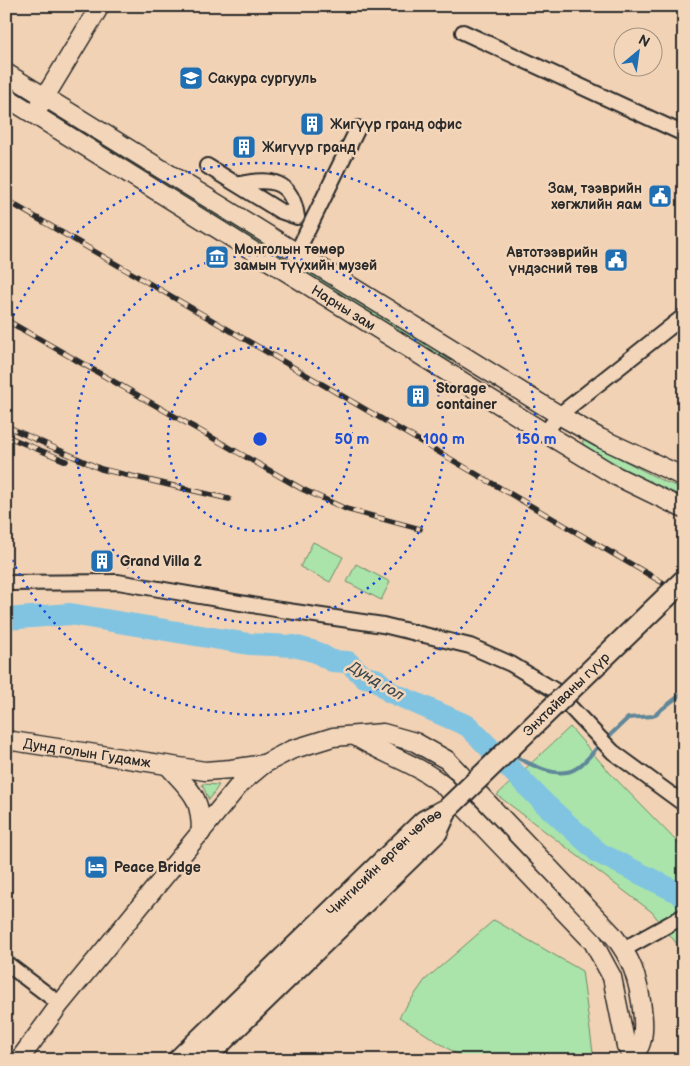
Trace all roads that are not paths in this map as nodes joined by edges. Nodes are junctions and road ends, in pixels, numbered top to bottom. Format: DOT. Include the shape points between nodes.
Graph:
graph roads {
  1 [pos="100,6"];
  2 [pos="463,32"];
  3 [pos="6,73"];
  4 [pos="6,97"];
  5 [pos="45,97"];
  6 [pos="34,114"];
  7 [pos="358,128"];
  8 [pos="684,134"];
  9 [pos="207,166"];
  10 [pos="240,184"];
  11 [pos="297,252"];
  12 [pos="684,316"];
  13 [pos="559,416"];
  14 [pos="545,433"];
  15 [pos="684,477"];
  16 [pos="684,509"];
  17 [pos="684,580"];
  18 [pos="6,583"];
  19 [pos="355,736"];
  20 [pos="6,740"];
  21 [pos="264,764"];
  22 [pos="169,767"];
  23 [pos="684,804"];
  24 [pos="448,808"];
  25 [pos="201,833"];
  26 [pos="684,916"];
  27 [pos="624,949"];
  28 [pos="6,963"];
  29 [pos="60,1004"];
  30 [pos="632,1057"];
  31 [pos="19,1060"];
  32 [pos="178,1060"];
  33 [pos="203,1060"];
  1 -- 5 [label="main road"];
  2 -- 8 [label="street"];
  3 -- 5 [label="main road, Нарны зам"];
  4 -- 6 [label="main road, Нарны зам"];
  5 -- 6 [label="main road"];
  5 -- 11 [label="main road, Нарны зам"];
  6 -- 14 [label="main road, Нарны зам"];
  7 -- 11 [label="street"];
  9 -- 10 [label="street"];
  10 -- 10 [label="street" via="264,180 280,183 290,194 298,217 280,211"];
  11 -- 13 [label="main road, Нарны зам"];
  12 -- 13 [label="street"];
  13 -- 14 [label="street"];
  13 -- 15 [label="main road, Нарны зам"];
  14 -- 16 [label="main road, Нарны зам" via="616,476"];
  17 -- 24 [label="highway, Энхтайваны гүүр, bridge"];
  18 -- 23 [label="street" via="118,582 383,624 470,646 511,664 554,690 613,752"];
  19 -- 21 [label="main road" via="314,741"];
  19 -- 27 [label="main road" via="389,734 415,742 447,760 589,907"];
  19 -- 30 [label="main road" via="422,769 444,786 593,942 612,978 626,1046"];
  20 -- 22 [label="main road, Дунд голын Гудамж" via="77,749"];
  21 -- 22 [label="main road, Дунд голын Гудамж" via="205,770"];
  21 -- 25 [label="main road" via="220,805"];
  22 -- 25 [label="main road" via="195,796 201,812"];
  24 -- 32 [label="highway, Чингисийн өргөн чөлөө" via="424,821"];
  24 -- 33 [label="highway, Чингисийн өргөн чөлөө" via="437,832"];
  25 -- 29 [label="main road"];
  26 -- 27 [label="street"];
  27 -- 30 [label="main road" via="641,1002 642,1038"];
  28 -- 29 [label="street"];
  29 -- 31 [label="main road"];
}
